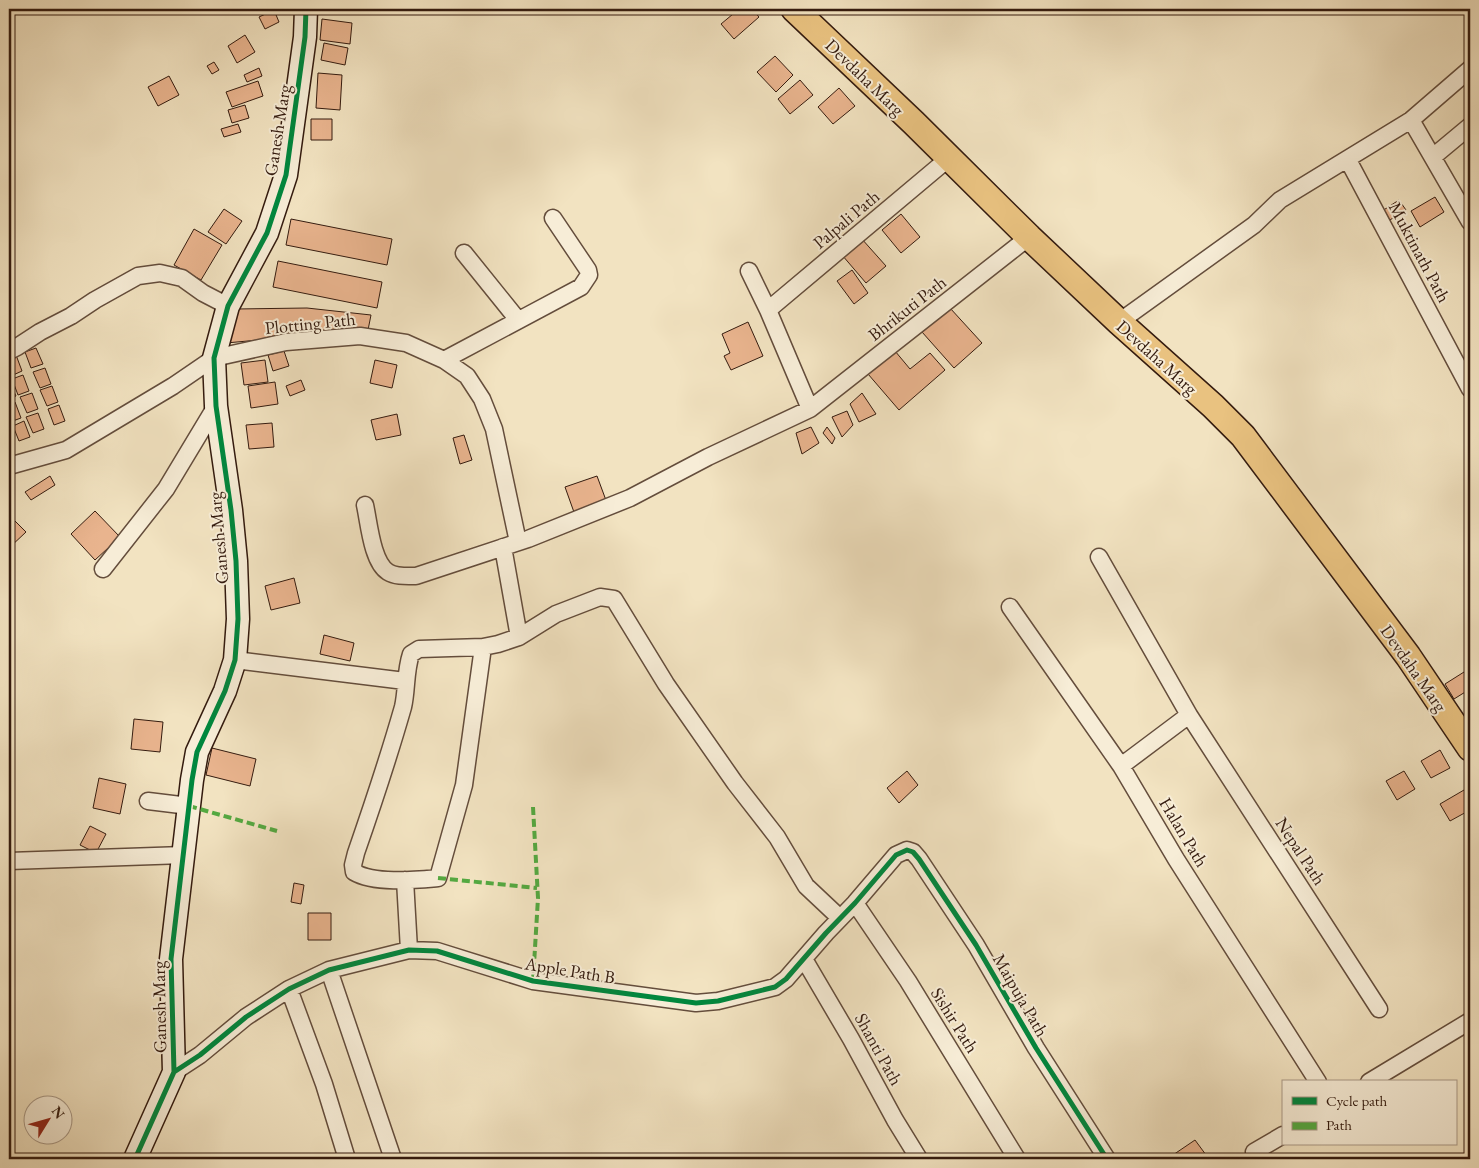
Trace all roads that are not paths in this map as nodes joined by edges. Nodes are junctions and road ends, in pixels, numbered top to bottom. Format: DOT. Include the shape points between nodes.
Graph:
graph roads {
  1 [pos="306,9"];
  2 [pos="794,9"];
  3 [pos="1470,69"];
  4 [pos="1411,120"];
  5 [pos="1470,126"];
  6 [pos="1434,156"];
  7 [pos="949,158"];
  8 [pos="1348,160"];
  9 [pos="553,218"];
  10 [pos="1470,222"];
  11 [pos="1029,238"];
  12 [pos="464,253"];
  13 [pos="749,271"];
  14 [pos="228,306"];
  15 [pos="768,310"];
  16 [pos="518,320"];
  17 [pos="1119,322"];
  18 [pos="9,351"];
  19 [pos="214,358"];
  20 [pos="444,360"];
  21 [pos="1470,389"];
  22 [pos="216,406"];
  23 [pos="810,410"];
  24 [pos="9,466"];
  25 [pos="365,505"];
  26 [pos="511,545"];
  27 [pos="1099,558"];
  28 [pos="103,569"];
  29 [pos="1010,607"];
  30 [pos="518,636"];
  31 [pos="483,647"];
  32 [pos="235,660"];
  33 [pos="405,681"];
  34 [pos="1189,715"];
  35 [pos="1470,748"];
  36 [pos="1121,766"];
  37 [pos="148,801"];
  38 [pos="189,806"];
  39 [pos="907,850"];
  40 [pos="184,855"];
  41 [pos="9,861"];
  42 [pos="405,880"];
  43 [pos="855,903"];
  44 [pos="840,918"];
  45 [pos="409,950"];
  46 [pos="804,959"];
  47 [pos="330,970"];
  48 [pos="289,988"];
  49 [pos="1379,1008"];
  50 [pos="1470,1021"];
  51 [pos="174,1072"];
  52 [pos="1317,1080"];
  53 [pos="1371,1080"];
  54 [pos="1282,1136"];
  55 [pos="1252,1157"];
  56 [pos="135,1159"];
  57 [pos="346,1159"];
  58 [pos="393,1159"];
  59 [pos="919,1159"];
  60 [pos="1017,1159"];
  61 [pos="1107,1159"];
  1 -- 14 [label="street, Ganesh Marg" via="286,175 267,233"];
  2 -- 7 [label="main road, Devdaha Marg"];
  3 -- 4 [label="street"];
  4 -- 6 [label="street"];
  4 -- 8 [label="street"];
  5 -- 6 [label="street"];
  6 -- 10 [label="street"];
  7 -- 11 [label="main road, Devdaha Marg"];
  7 -- 15 [label="street, Palpali Path"];
  8 -- 17 [label="street" via="1280,200 1254,225"];
  8 -- 21 [label="street, Muktinath Path"];
  9 -- 16 [label="street" via="589,275 581,287"];
  11 -- 17 [label="main road, Devdaha Marg"];
  11 -- 23 [label="street, Bhrikuti Path"];
  12 -- 16 [label="street"];
  13 -- 15 [label="street"];
  14 -- 18 [label="street" via="182,278 160,272 138,276"];
  14 -- 19 [label="street, Ganesh Marg"];
  15 -- 23 [label="street"];
  16 -- 20 [label="street"];
  17 -- 35 [label="main road, Devdaha Marg" via="1243,436 1408,656"];
  19 -- 20 [label="street, Plotting Path" via="286,342 360,336 406,343"];
  19 -- 22 [label="street, Ganesh Marg"];
  19 -- 24 [label="street" via="66,450"];
  20 -- 26 [label="street, Plotting Path" via="467,376 482,399 494,429"];
  22 -- 28 [label="street" via="166,489"];
  22 -- 32 [label="street, Ganesh Marg" via="236,561 238,619"];
  23 -- 26 [label="street, Bhrikuti Path" via="708,457 630,498"];
  25 -- 26 [label="street, Bhrikuti Path" via="378,557 384,568 394,574 416,576"];
  26 -- 30 [label="street, Plotting Path"];
  27 -- 34 [label="street, Nepal Path"];
  29 -- 36 [label="street, Halan Path"];
  30 -- 31 [label="street"];
  30 -- 44 [label="street" via="556,614 600,597 614,599 666,684 777,837 806,886"];
  31 -- 33 [label="street" via="419,649 411,654"];
  31 -- 42 [label="street" via="464,785 438,878"];
  32 -- 33 [label="street"];
  32 -- 38 [label="street, Ganesh Marg" via="225,691 197,752"];
  33 -- 42 [label="street" via="404,703 353,865 354,872 366,877"];
  34 -- 36 [label="street"];
  34 -- 49 [label="street, Nepal Path"];
  36 -- 52 [label="street, Halan Path" via="1176,859"];
  37 -- 38 [label="street"];
  38 -- 40 [label="street, Ganesh Marg"];
  39 -- 43 [label="street, Apple Path B" via="896,855"];
  39 -- 61 [label="street, Maipuja Path" via="919,859 976,945 1036,1048"];
  40 -- 41 [label="street"];
  40 -- 51 [label="street, Ganesh Marg" via="171,958"];
  42 -- 45 [label="street"];
  43 -- 44 [label="street, Apple Path B"];
  43 -- 60 [label="street, Sishir Path" via="908,981"];
  44 -- 46 [label="street, Apple Path B"];
  45 -- 46 [label="street, Apple Path B" via="436,952 533,981 696,1003 775,987"];
  45 -- 47 [label="street, Apple Path B"];
  46 -- 59 [label="street, Shanti Path"];
  47 -- 48 [label="street, Apple Path B"];
  47 -- 58 [label="street"];
  48 -- 51 [label="street, Apple Path B"];
  48 -- 57 [label="street" via="324,1084"];
  50 -- 53 [label="street"];
  51 -- 56 [label="street"];
  54 -- 55 [label="street"];
}
